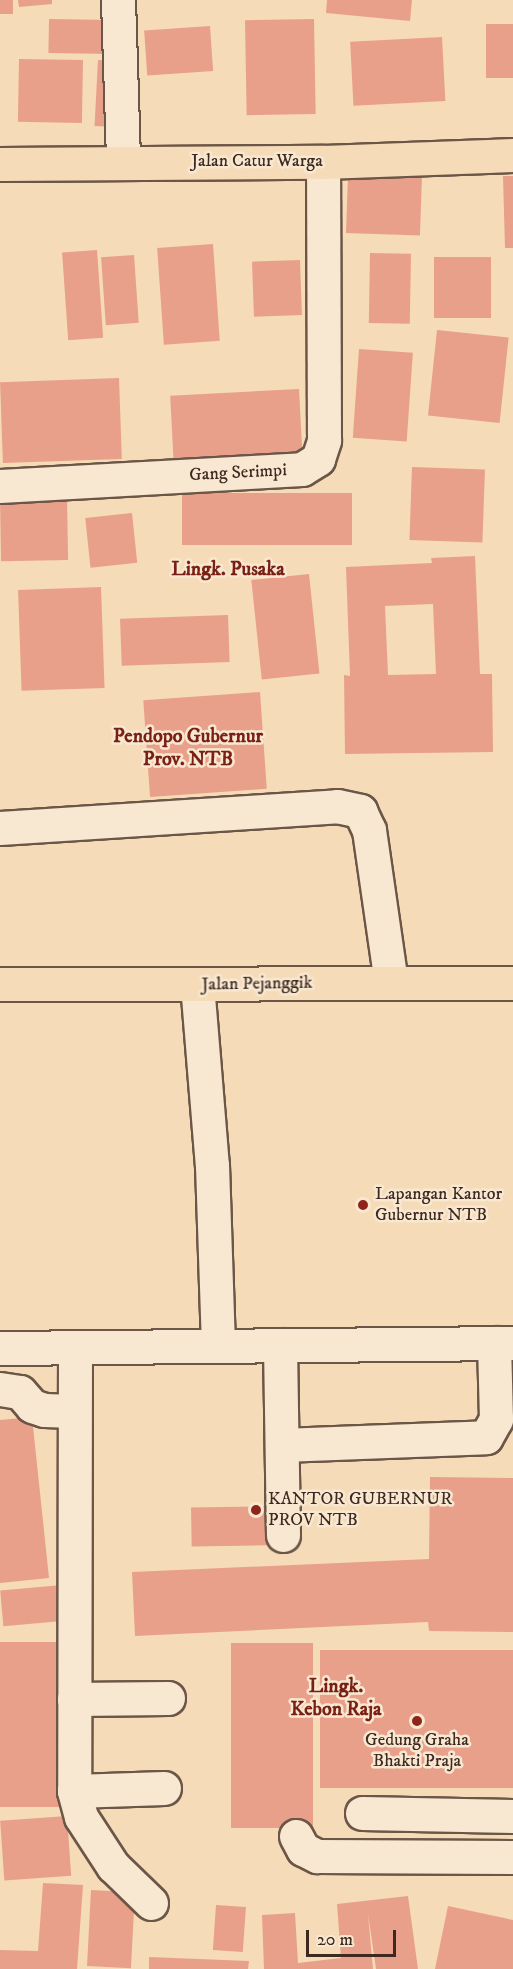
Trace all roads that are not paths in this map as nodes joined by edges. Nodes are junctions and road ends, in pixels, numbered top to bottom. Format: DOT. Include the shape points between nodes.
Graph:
graph roads {
  1 [pos="118,0"];
  2 [pos="513,155"];
  3 [pos="123,161"];
  4 [pos="323,162"];
  5 [pos="0,164"];
  6 [pos="0,486"];
  7 [pos="0,828"];
  8 [pos="391,982"];
  9 [pos="513,983"];
  10 [pos="0,984"];
  11 [pos="197,984"];
  12 [pos="503,1343"];
  13 [pos="218,1346"];
  14 [pos="280,1346"];
  15 [pos="75,1347"];
  16 [pos="0,1348"];
  17 [pos="0,1389"];
  18 [pos="74,1411"];
  19 [pos="282,1445"];
  20 [pos="283,1535"];
  21 [pos="168,1698"];
  22 [pos="74,1699"];
  23 [pos="164,1788"];
  24 [pos="74,1791"];
  25 [pos="362,1813"];
  26 [pos="513,1816"];
  27 [pos="296,1836"];
  28 [pos="513,1857"];
  29 [pos="151,1903"];
  1 -- 3 [label="street"];
  2 -- 4 [label="main road, Jalan Catur Warga"];
  3 -- 4 [label="main road, Jalan Catur Warga"];
  3 -- 5 [label="main road, Jalan Catur Warga"];
  4 -- 6 [label="street, Gang Serimpi" via="324,441 318,459 302,469"];
  7 -- 8 [label="street" via="337,806 360,811 369,830"];
  8 -- 9 [label="main road, Jalan Pejanggik"];
  8 -- 11 [label="main road, Jalan Pejanggik"];
  10 -- 11 [label="main road, Jalan Pejanggik"];
  11 -- 13 [label="street" via="212,1166"];
  12 -- 14 [label="street"];
  12 -- 19 [label="street" via="496,1419 486,1437"];
  13 -- 14 [label="street"];
  13 -- 15 [label="street"];
  14 -- 19 [label="street"];
  15 -- 16 [label="street"];
  15 -- 18 [label="street"];
  17 -- 18 [label="street" via="20,1392 33,1406 44,1410"];
  18 -- 22 [label="street"];
  19 -- 20 [label="street"];
  21 -- 22 [label="street"];
  22 -- 24 [label="street"];
  23 -- 24 [label="street"];
  24 -- 29 [label="street" via="81,1817 113,1866"];
  25 -- 26 [label="street"];
  27 -- 28 [label="street" via="303,1849 317,1856"];
}
